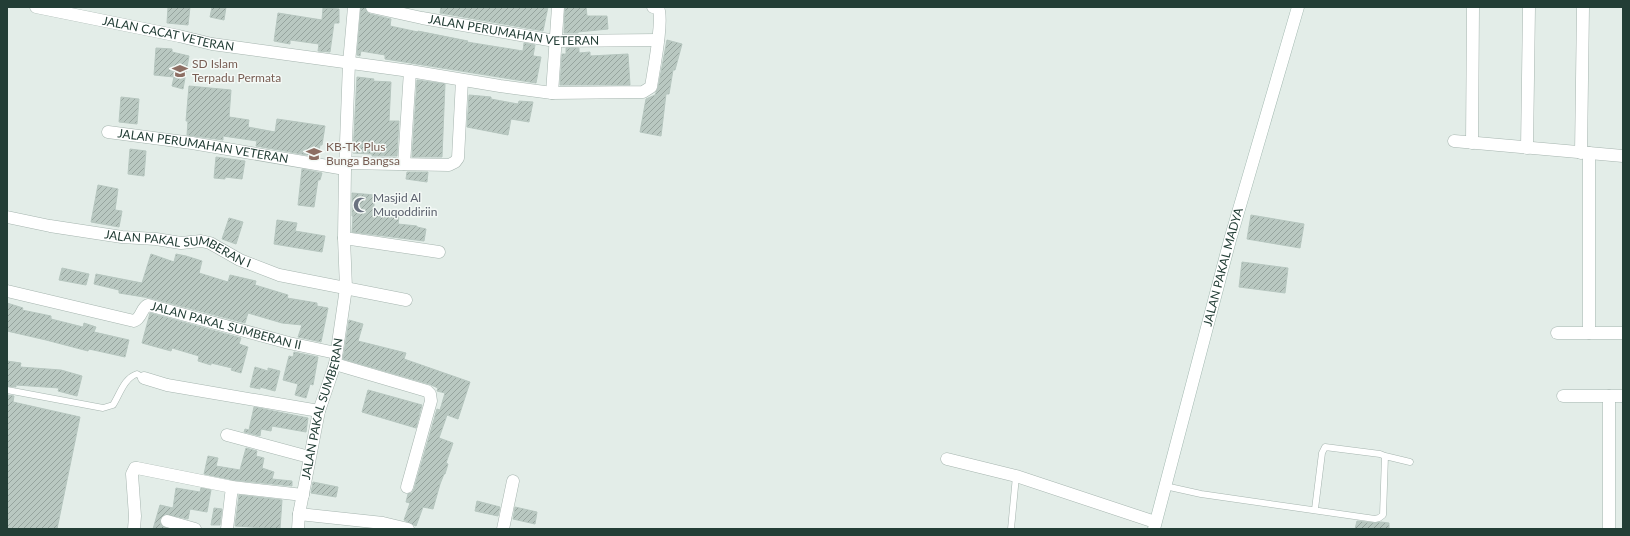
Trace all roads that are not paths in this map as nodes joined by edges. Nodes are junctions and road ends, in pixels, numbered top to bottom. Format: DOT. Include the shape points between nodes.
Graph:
graph roads {
  1 [pos="36,7"];
  2 [pos="354,7"];
  3 [pos="372,7"];
  4 [pos="558,7"];
  5 [pos="653,7"];
  6 [pos="1298,7"];
  7 [pos="1473,7"];
  8 [pos="1530,7"];
  9 [pos="1583,7"];
  10 [pos="658,40"];
  11 [pos="555,41"];
  12 [pos="349,64"];
  13 [pos="410,71"];
  14 [pos="462,80"];
  15 [pos="552,93"];
  16 [pos="108,132"];
  17 [pos="1454,141"];
  18 [pos="1472,143"];
  19 [pos="1528,148"];
  20 [pos="1585,153"];
  21 [pos="1623,156"];
  22 [pos="404,164"];
  23 [pos="345,166"];
  24 [pos="7,217"];
  25 [pos="344,238"];
  26 [pos="439,252"];
  27 [pos="346,288"];
  28 [pos="7,291"];
  29 [pos="406,300"];
  30 [pos="1557,333"];
  31 [pos="1589,333"];
  32 [pos="1623,333"];
  33 [pos="335,359"];
  34 [pos="144,378"];
  35 [pos="7,390"];
  36 [pos="1563,396"];
  37 [pos="1609,396"];
  38 [pos="1623,396"];
  39 [pos="320,411"];
  40 [pos="227,435"];
  41 [pos="1385,456"];
  42 [pos="310,457"];
  43 [pos="947,459"];
  44 [pos="1410,462"];
  45 [pos="1016,476"];
  46 [pos="513,481"];
  47 [pos="1165,486"];
  48 [pos="232,487"];
  49 [pos="407,487"];
  50 [pos="303,495"];
  51 [pos="1315,509"];
  52 [pos="299,514"];
  53 [pos="167,521"];
  54 [pos="1155,526"];
  55 [pos="134,529"];
  56 [pos="195,529"];
  57 [pos="227,529"];
  58 [pos="298,529"];
  59 [pos="408,529"];
  60 [pos="503,529"];
  61 [pos="1011,529"];
  62 [pos="1609,529"];
  1 -- 12 [label="street, JALAN CACAT VETERAN" via="212,44"];
  2 -- 12 [label="street"];
  3 -- 11 [label="street, JALAN PERUMAHAN VETERAN"];
  4 -- 11 [label="street"];
  5 -- 10 [label="street" via="658,8 660,14"];
  6 -- 47 [label="street, JALAN PAKAL MADYA" via="1230,240"];
  7 -- 18 [label="street"];
  8 -- 19 [label="street"];
  9 -- 20 [label="street"];
  10 -- 11 [label="street, JALAN PERUMAHAN VETERAN"];
  10 -- 15 [label="street" via="651,87 647,91"];
  11 -- 15 [label="street"];
  12 -- 13 [label="street"];
  12 -- 23 [label="street"];
  13 -- 14 [label="street"];
  13 -- 22 [label="street"];
  14 -- 15 [label="street"];
  14 -- 22 [label="street, JALAN PERUMAHAN VETERAN" via="456,160 449,165"];
  16 -- 23 [label="street, JALAN PERUMAHAN VETERAN"];
  17 -- 18 [label="street"];
  18 -- 19 [label="street"];
  19 -- 20 [label="street"];
  20 -- 21 [label="street"];
  20 -- 31 [label="street"];
  22 -- 23 [label="street, JALAN PERUMAHAN VETERAN"];
  23 -- 25 [label="street"];
  24 -- 27 [label="street, JALAN PAKAL SUMBERAN I" via="122,237 181,243 201,241 279,275"];
  25 -- 26 [label="street"];
  25 -- 27 [label="street"];
  27 -- 29 [label="street, JALAN PAKAL SUMBERAN I"];
  27 -- 33 [label="street, JALAN PAKAL SUMBERAN"];
  28 -- 33 [label="street, JALAN PAKAL SUMBERAN II" via="134,321 138,320 148,305 289,343"];
  30 -- 31 [label="street"];
  31 -- 32 [label="street"];
  33 -- 39 [label="street, JALAN PAKAL SUMBERAN"];
  33 -- 49 [label="street" via="430,394 431,401"];
  34 -- 35 [label="lane" via="137,374 132,376 113,405 103,408"];
  34 -- 39 [label="street" via="167,385"];
  36 -- 37 [label="street"];
  37 -- 38 [label="street"];
  37 -- 62 [label="street"];
  39 -- 42 [label="street, JALAN PAKAL SUMBERAN"];
  40 -- 42 [label="street"];
  41 -- 44 [label="lane"];
  41 -- 51 [label="lane" via="1325,447 1322,452"];
  41 -- 51 [label="lane" via="1383,515 1379,518"];
  42 -- 50 [label="street, JALAN PAKAL SUMBERAN"];
  43 -- 45 [label="street"];
  45 -- 54 [label="street"];
  45 -- 61 [label="lane"];
  46 -- 60 [label="street"];
  47 -- 51 [label="lane" via="1201,494"];
  47 -- 54 [label="street, JALAN PAKAL MADYA"];
  48 -- 50 [label="street"];
  48 -- 55 [label="street" via="135,468 132,474"];
  48 -- 57 [label="street"];
  50 -- 52 [label="street, JALAN PAKAL SUMBERAN"];
  52 -- 58 [label="street, JALAN PAKAL SUMBERAN"];
  52 -- 59 [label="street" via="384,523"];
  53 -- 56 [label="street"];
}
